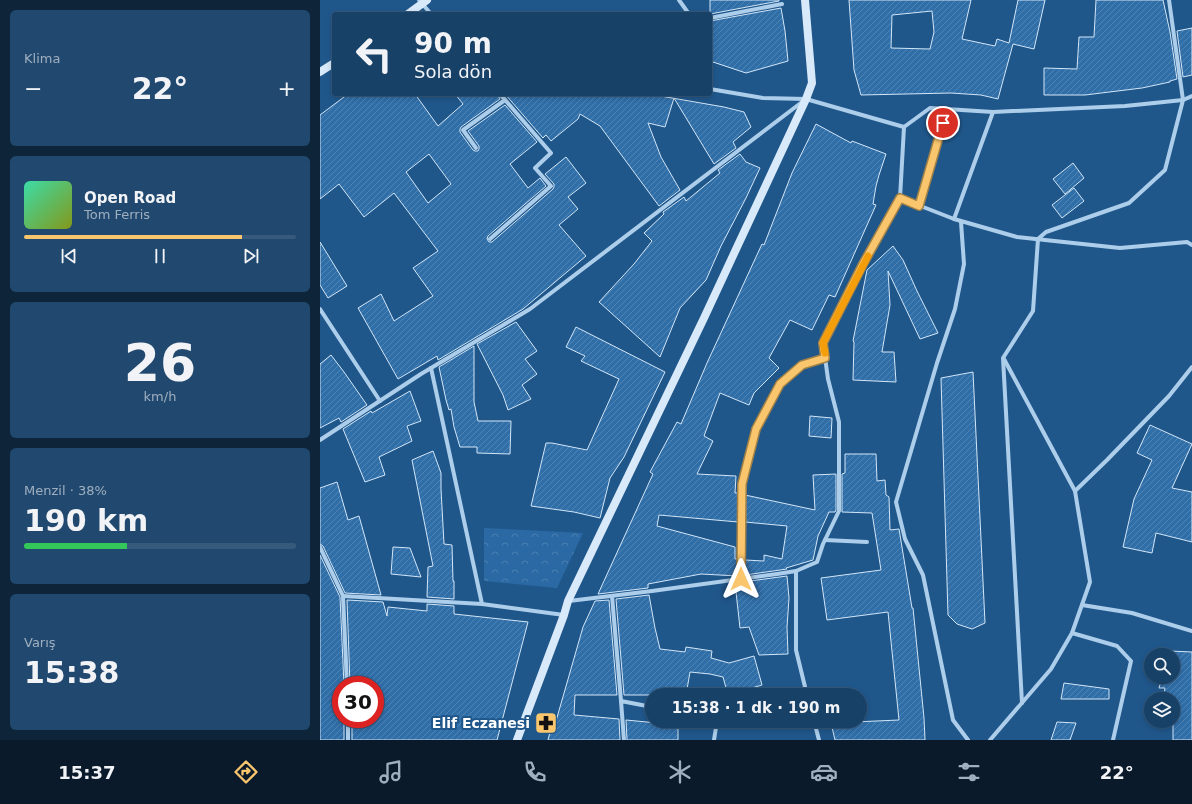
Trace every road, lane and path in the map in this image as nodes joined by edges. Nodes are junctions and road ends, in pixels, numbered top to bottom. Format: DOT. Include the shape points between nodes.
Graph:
graph roads {
  1 [pos="679,0"];
  2 [pos="805,0"];
  3 [pos="1169,0"];
  4 [pos="423,1"];
  5 [pos="782,4"];
  6 [pos="410,12"];
  7 [pos="430,12"];
  8 [pos="688,12"];
  9 [pos="712,18"];
  10 [pos="332,64"];
  11 [pos="320,72"];
  12 [pos="712,89"];
  13 [pos="502,96"];
  14 [pos="1192,96"];
  15 [pos="806,99"];
  16 [pos="505,100"];
  17 [pos="1183,100"];
  18 [pos="948,109"];
  19 [pos="993,112"];
  20 [pos="904,127"];
  21 [pos="476,148"];
  22 [pos="900,198"];
  23 [pos="919,206"];
  24 [pos="954,220"];
  25 [pos="961,222"];
  26 [pos="490,239"];
  27 [pos="1038,240"];
  28 [pos="1192,245"];
  29 [pos="320,309"];
  30 [pos="825,358"];
  31 [pos="1003,358"];
  32 [pos="1192,367"];
  33 [pos="430,368"];
  34 [pos="380,401"];
  35 [pos="320,440"];
  36 [pos="1075,491"];
  37 [pos="825,540"];
  38 [pos="867,542"];
  39 [pos="320,547"];
  40 [pos="796,571"];
  41 [pos="741,579"];
  42 [pos="344,596"];
  43 [pos="612,596"];
  44 [pos="568,601"];
  45 [pos="482,604"];
  46 [pos="1082,605"];
  47 [pos="564,615"];
  48 [pos="1192,631"];
  49 [pos="1072,633"];
  50 [pos="347,676"];
  51 [pos="805,688"];
  52 [pos="621,701"];
  53 [pos="1022,703"];
  54 [pos="645,706"];
  55 [pos="348,728"];
  56 [pos="716,728"];
  57 [pos="816,728"];
  58 [pos="348,740"];
  59 [pos="517,740"];
  60 [pos="624,740"];
  61 [pos="714,740"];
  62 [pos="819,740"];
  63 [pos="968,740"];
  64 [pos="990,740"];
  65 [pos="1113,740"];
  1 -- 8 [label="street"];
  2 -- 15 [label="main road" via="812,83"];
  3 -- 17 [label="street"];
  4 -- 6 [label="main road"];
  4 -- 7 [label="street"];
  5 -- 9 [label="street"];
  10 -- 11 [label="main road"];
  12 -- 15 [label="street" via="763,98"];
  13 -- 16 [label="street"];
  14 -- 17 [label="street"];
  15 -- 20 [label="street"];
  15 -- 33 [label="street" via="530,309"];
  15 -- 44 [label="main road"];
  16 -- 21 [label="street" via="463,130"];
  16 -- 26 [label="street" via="551,153 535,168 551,186"];
  17 -- 19 [label="street" via="1125,106"];
  17 -- 27 [label="street" via="1165,170 1129,203 1046,232"];
  18 -- 19 [label="street"];
  18 -- 20 [label="street" via="930,108"];
  18 -- 23 [label="street"];
  19 -- 24 [label="street"];
  20 -- 22 [label="street"];
  22 -- 23 [label="street"];
  22 -- 30 [label="street" via="823,343"];
  23 -- 24 [label="street"];
  24 -- 25 [label="street"];
  25 -- 27 [label="street"];
  25 -- 63 [label="street" via="964,264 955,308 896,502 905,539 923,575 953,720"];
  27 -- 28 [label="street" via="1120,248 1187,242"];
  27 -- 31 [label="street" via="1033,311"];
  29 -- 34 [label="street"];
  30 -- 37 [label="street" via="840,422 840,511"];
  30 -- 41 [label="street" via="802,365 780,384 756,429 742,484"];
  31 -- 36 [label="street"];
  31 -- 53 [label="street"];
  32 -- 36 [label="street" via="1169,396"];
  33 -- 34 [label="street"];
  33 -- 45 [label="street"];
  34 -- 35 [label="street"];
  36 -- 46 [label="street" via="1090,582"];
  37 -- 38 [label="street"];
  37 -- 40 [label="street" via="817,562"];
  39 -- 42 [label="street"];
  40 -- 41 [label="street"];
  40 -- 51 [label="street" via="796,650"];
  41 -- 43 [label="street"];
  42 -- 45 [label="street"];
  42 -- 50 [label="street"];
  43 -- 44 [label="street"];
  43 -- 52 [label="street"];
  44 -- 47 [label="main road"];
  45 -- 47 [label="street"];
  46 -- 48 [label="street" via="1132,613"];
  46 -- 49 [label="street"];
  47 -- 59 [label="main road"];
  49 -- 53 [label="street" via="1051,670"];
  49 -- 65 [label="street" via="1117,646 1131,661"];
  52 -- 54 [label="street"];
  52 -- 60 [label="street"];
  53 -- 64 [label="street"];
  55 -- 58 [label="street"];
  56 -- 61 [label="street"];
  57 -- 62 [label="street"];
}
